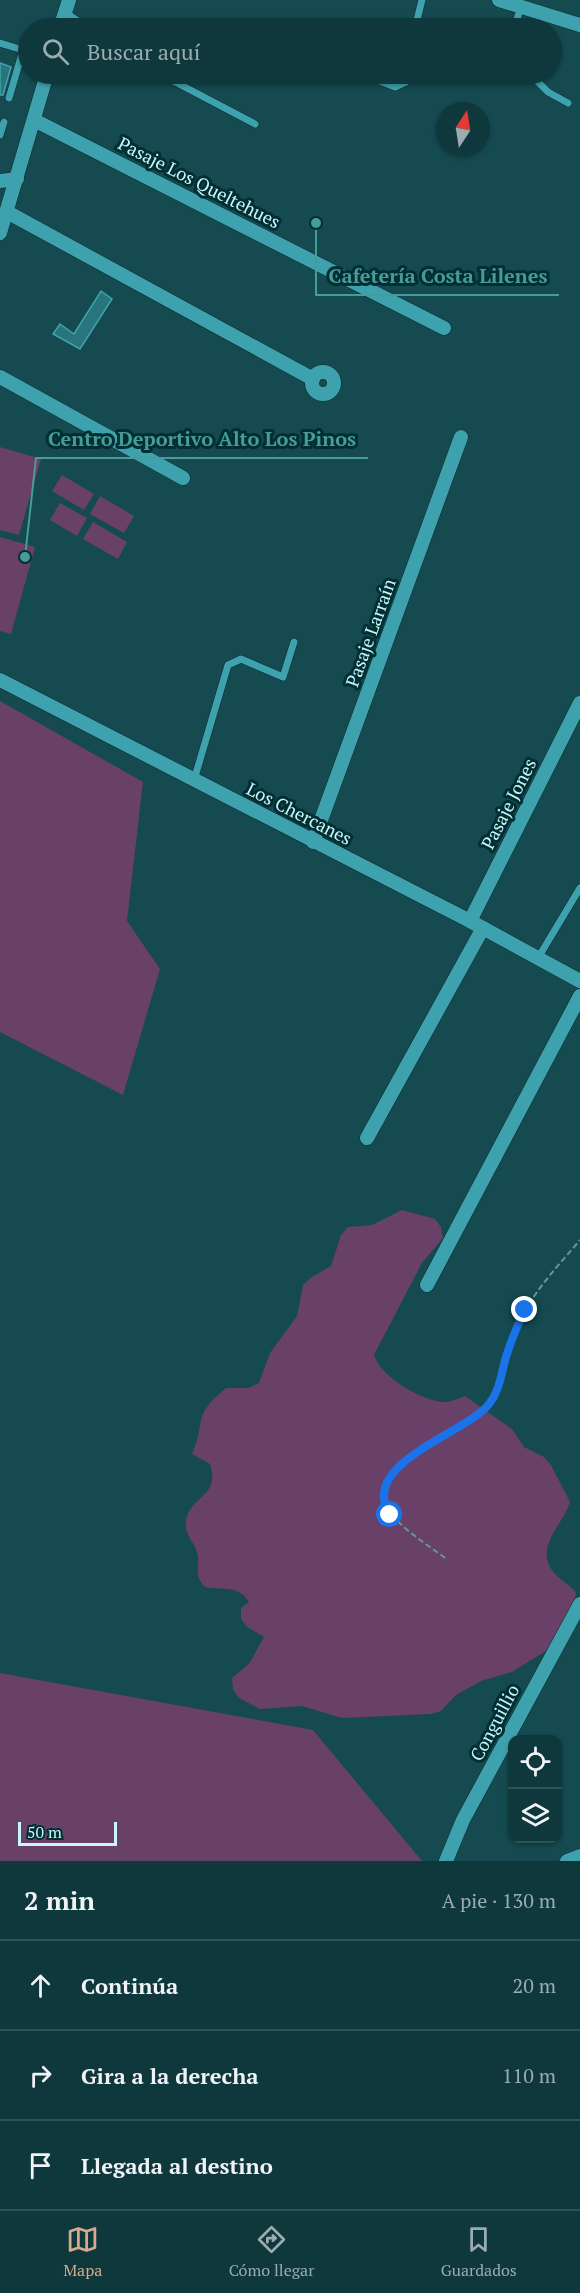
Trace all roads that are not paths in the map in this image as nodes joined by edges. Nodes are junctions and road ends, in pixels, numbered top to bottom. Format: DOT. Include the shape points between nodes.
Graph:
graph roads {
  1 [pos="422,0"];
  2 [pos="499,0"];
  3 [pos="67,6"];
  4 [pos="521,7"];
  5 [pos="78,18"];
  6 [pos="418,18"];
  7 [pos="517,18"];
  8 [pos="557,18"];
  9 [pos="562,20"];
  10 [pos="580,25"];
  11 [pos="0,43"];
  12 [pos="18,49"];
  13 [pos="18,65"];
  14 [pos="44,84"];
  15 [pos="179,84"];
  16 [pos="387,84"];
  17 [pos="402,84"];
  18 [pos="540,84"];
  19 [pos="9,98"];
  20 [pos="568,103"];
  21 [pos="34,120"];
  22 [pos="4,122"];
  23 [pos="255,124"];
  24 [pos="0,135"];
  25 [pos="17,179"];
  26 [pos="0,181"];
  27 [pos="7,212"];
  28 [pos="0,233"];
  29 [pos="444,328"];
  30 [pos="0,377"];
  31 [pos="313,379"];
  32 [pos="461,437"];
  33 [pos="183,478"];
  34 [pos="294,642"];
  35 [pos="0,680"];
  36 [pos="580,703"];
  37 [pos="194,780"];
  38 [pos="313,842"];
  39 [pos="580,888"];
  40 [pos="470,921"];
  41 [pos="483,928"];
  42 [pos="538,958"];
  43 [pos="580,981"];
  44 [pos="580,996"];
  45 [pos="367,1138"];
  46 [pos="427,1285"];
  47 [pos="580,1604"];
  48 [pos="580,1856"];
  49 [pos="446,1861"];
  50 [pos="567,1861"];
  1 -- 6 [label="lane"];
  2 -- 4 [label="street"];
  3 -- 5 [label="lane"];
  4 -- 7 [label="lane"];
  4 -- 8 [label="street"];
  9 -- 10 [label="street"];
  11 -- 12 [label="lane"];
  13 -- 19 [label="lane"];
  14 -- 21 [label="street"];
  15 -- 23 [label="lane"];
  16 -- 17 [label="lane" via="395,87"];
  18 -- 20 [label="lane"];
  21 -- 25 [label="street"];
  21 -- 29 [label="street, Pasaje Los Queltehues"];
  22 -- 24 [label="lane"];
  25 -- 26 [label="street"];
  25 -- 27 [label="street"];
  27 -- 28 [label="street"];
  27 -- 31 [label="street"];
  30 -- 33 [label="street"];
  32 -- 38 [label="street, Pasaje Larraín"];
  34 -- 37 [label="lane" via="283,677 241,658 228,665"];
  35 -- 37 [label="street, Los Chercanes"];
  36 -- 40 [label="street, Pasaje Jones"];
  37 -- 38 [label="street, Los Chercanes"];
  38 -- 40 [label="street, Los Chercanes"];
  39 -- 42 [label="lane"];
  40 -- 41 [label="street, Los Chercanes"];
  41 -- 42 [label="street, Los Chercanes"];
  41 -- 45 [label="street"];
  42 -- 43 [label="street, Los Chercanes"];
  44 -- 46 [label="street"];
  47 -- 49 [label="street, Conguillio" via="463,1820"];
  48 -- 50 [label="street"];
}
